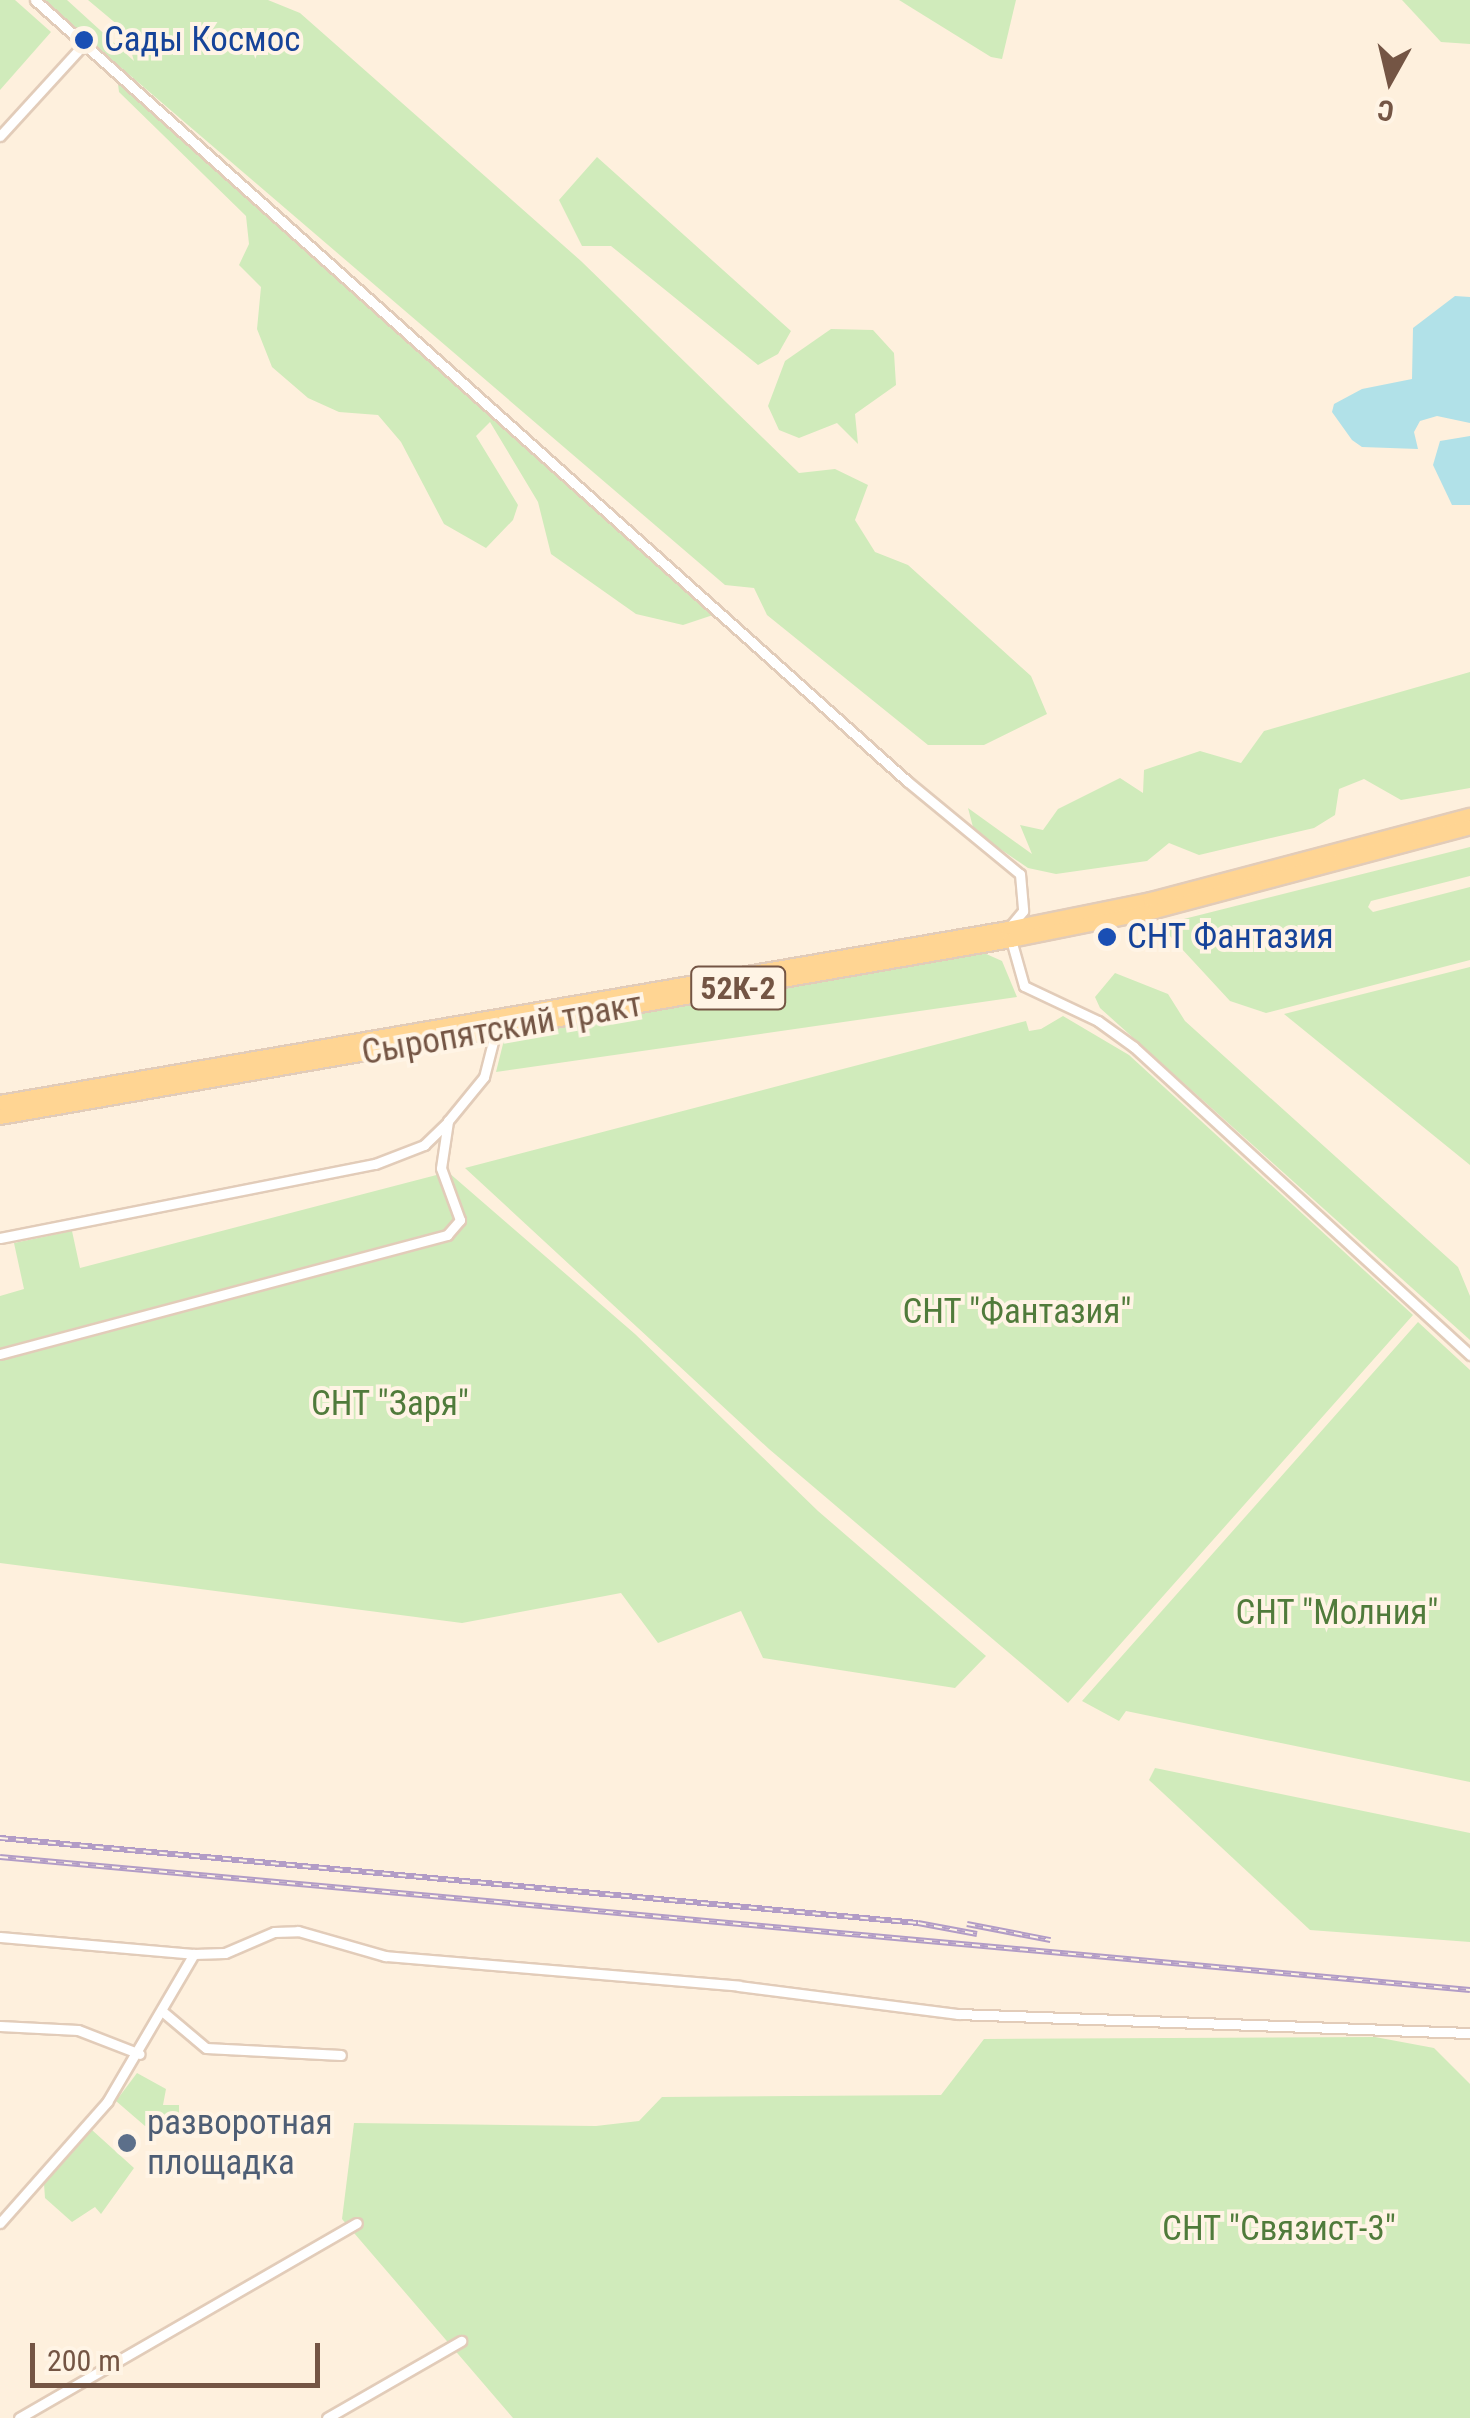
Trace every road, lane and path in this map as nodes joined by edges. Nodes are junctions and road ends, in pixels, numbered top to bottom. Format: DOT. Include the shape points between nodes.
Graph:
graph roads {
  1 [pos="35,0"];
  2 [pos="84,44"];
  3 [pos="0,136"];
  4 [pos="1470,816"];
  5 [pos="1470,827"];
  6 [pos="1010,935"];
  7 [pos="496,1030"];
  8 [pos="0,1103"];
  9 [pos="0,1116"];
  10 [pos="448,1121"];
  11 [pos="0,1238"];
  12 [pos="0,1354"];
  13 [pos="1470,1355"];
  14 [pos="0,1937"];
  15 [pos="194,1954"];
  16 [pos="162,2011"];
  17 [pos="0,2026"];
  18 [pos="1470,2032"];
  19 [pos="140,2054"];
  20 [pos="341,2055"];
  21 [pos="0,2223"];
  22 [pos="356,2223"];
  23 [pos="460,2341"];
  24 [pos="19,2418"];
  25 [pos="327,2418"];
  1 -- 2 [label="street"];
  2 -- 3 [label="street"];
  2 -- 6 [label="street" via="907,781 1020,874 1023,911"];
  4 -- 6 [label="main road, Сыропятский тракт / 52К-2"];
  5 -- 6 [label="main road, Сыропятский тракт / 52К-2" via="1155,911"];
  6 -- 7 [label="main road, Сыропятский тракт / 52К-2"];
  6 -- 8 [label="main road, Сыропятский тракт / 52К-2"];
  6 -- 13 [label="street" via="1019,976 1030,992 1098,1020 1134,1047"];
  7 -- 9 [label="main road, Сыропятский тракт / 52К-2"];
  7 -- 10 [label="street" via="484,1076"];
  10 -- 11 [label="street" via="424,1145 374,1164"];
  10 -- 12 [label="street" via="441,1168 460,1220 447,1235"];
  14 -- 15 [label="street"];
  15 -- 16 [label="street"];
  15 -- 18 [label="street" via="225,1952 288,1930 384,1956 739,1986 958,2014"];
  16 -- 19 [label="street"];
  16 -- 20 [label="street" via="206,2048"];
  17 -- 19 [label="street" via="78,2030"];
  19 -- 21 [label="street" via="107,2102"];
  22 -- 24 [label="street"];
  23 -- 25 [label="street"];
}
